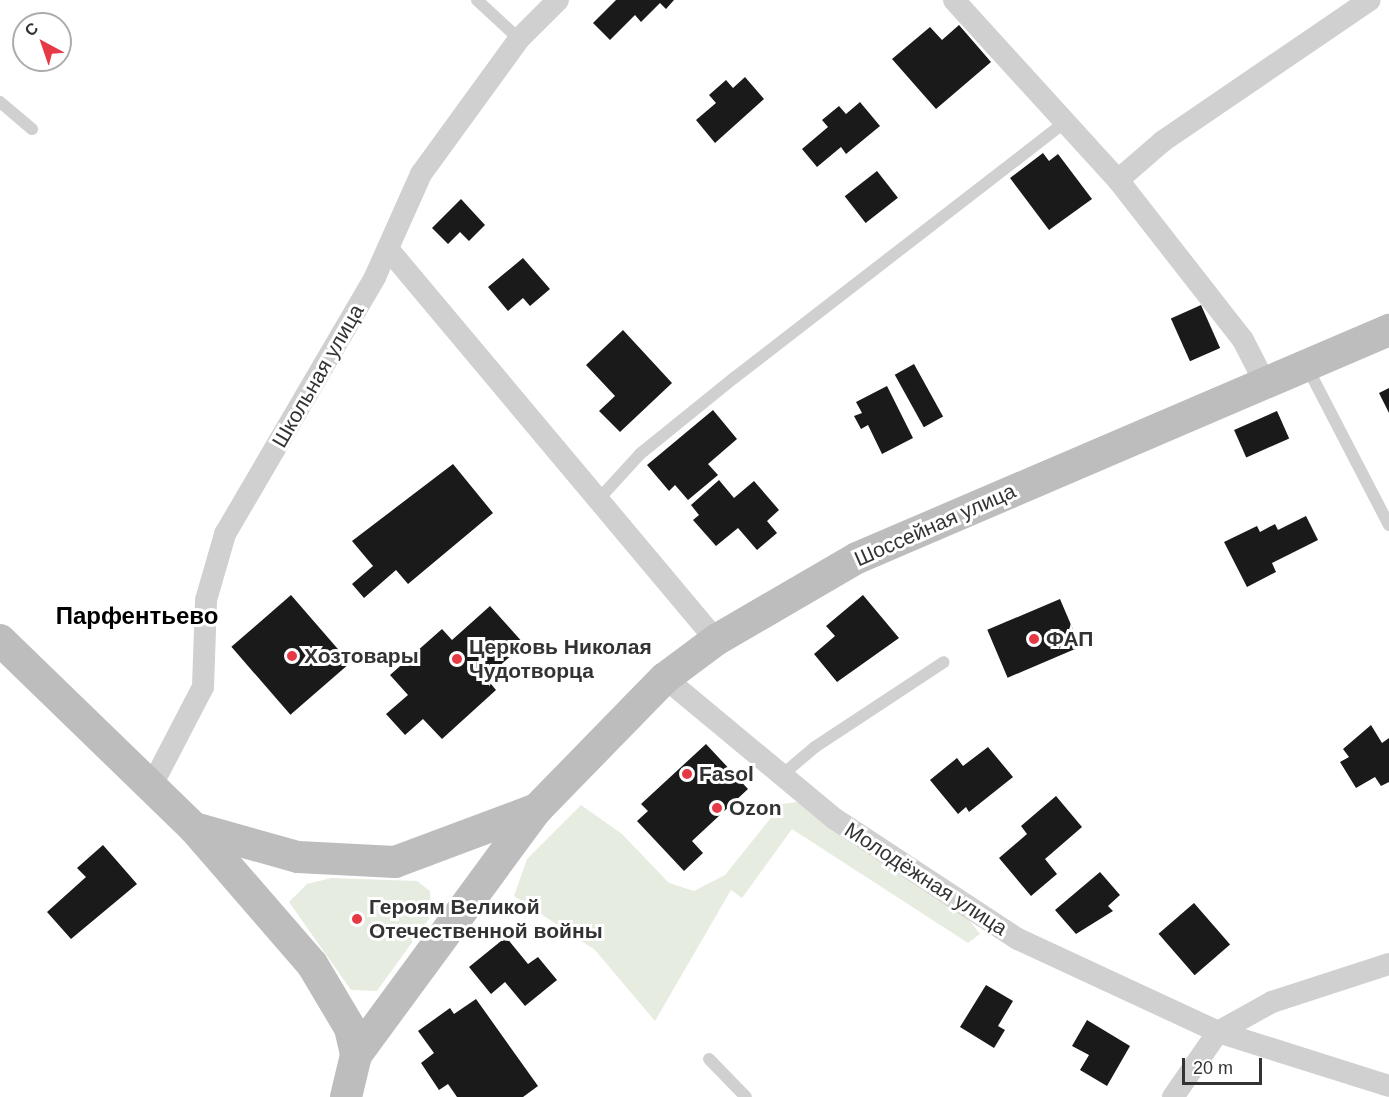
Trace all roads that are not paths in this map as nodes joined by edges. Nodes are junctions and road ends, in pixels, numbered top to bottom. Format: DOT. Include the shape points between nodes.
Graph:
graph roads {
  1 [pos="477,0"];
  2 [pos="558,0"];
  3 [pos="954,0"];
  4 [pos="1370,0"];
  5 [pos="519,39"];
  6 [pos="0,102"];
  7 [pos="1063,124"];
  8 [pos="32,129"];
  9 [pos="1118,180"];
  10 [pos="388,249"];
  11 [pos="1389,330"];
  12 [pos="1306,366"];
  13 [pos="1265,383"];
  14 [pos="598,500"];
  15 [pos="1389,525"];
  16 [pos="0,640"];
  17 [pos="716,640"];
  18 [pos="944,662"];
  19 [pos="665,678"];
  20 [pos="782,775"];
  21 [pos="152,785"];
  22 [pos="537,809"];
  23 [pos="194,828"];
  24 [pos="1389,964"];
  25 [pos="1218,1032"];
  26 [pos="356,1055"];
  27 [pos="709,1059"];
  28 [pos="1389,1086"];
  29 [pos="346,1097"];
  30 [pos="746,1097"];
  31 [pos="1173,1097"];
  1 -- 5 [label="lane"];
  2 -- 5 [label="street, Школьная улица"];
  3 -- 7 [label="street"];
  4 -- 9 [label="street" via="1172,135"];
  5 -- 10 [label="street, Школьная улица" via="421,174"];
  6 -- 8 [label="lane"];
  7 -- 9 [label="street"];
  7 -- 14 [label="lane" via="725,385 640,454"];
  9 -- 13 [label="street" via="1243,340"];
  10 -- 14 [label="street"];
  10 -- 21 [label="street, Школьная улица" via="225,534 206,600 203,687"];
  11 -- 12 [label="street, Шоссейная улица"];
  12 -- 13 [label="street, Шоссейная улица"];
  12 -- 15 [label="lane"];
  13 -- 17 [label="street, Шоссейная улица" via="857,558"];
  14 -- 17 [label="street"];
  16 -- 21 [label="street"];
  17 -- 19 [label="street, Шоссейная улица"];
  18 -- 20 [label="lane" via="816,747"];
  19 -- 20 [label="street, Молодёжная улица"];
  19 -- 22 [label="street, Шоссейная улица"];
  20 -- 25 [label="street, Молодёжная улица" via="835,819 1018,939"];
  21 -- 23 [label="street"];
  22 -- 23 [label="street" via="395,862 298,857"];
  22 -- 26 [label="street, Шоссейная улица"];
  23 -- 26 [label="street" via="312,964 350,1028"];
  24 -- 25 [label="street" via="1272,1002"];
  25 -- 28 [label="street, Молодёжная улица"];
  25 -- 31 [label="street"];
  26 -- 29 [label="street"];
  27 -- 30 [label="lane"];
}
